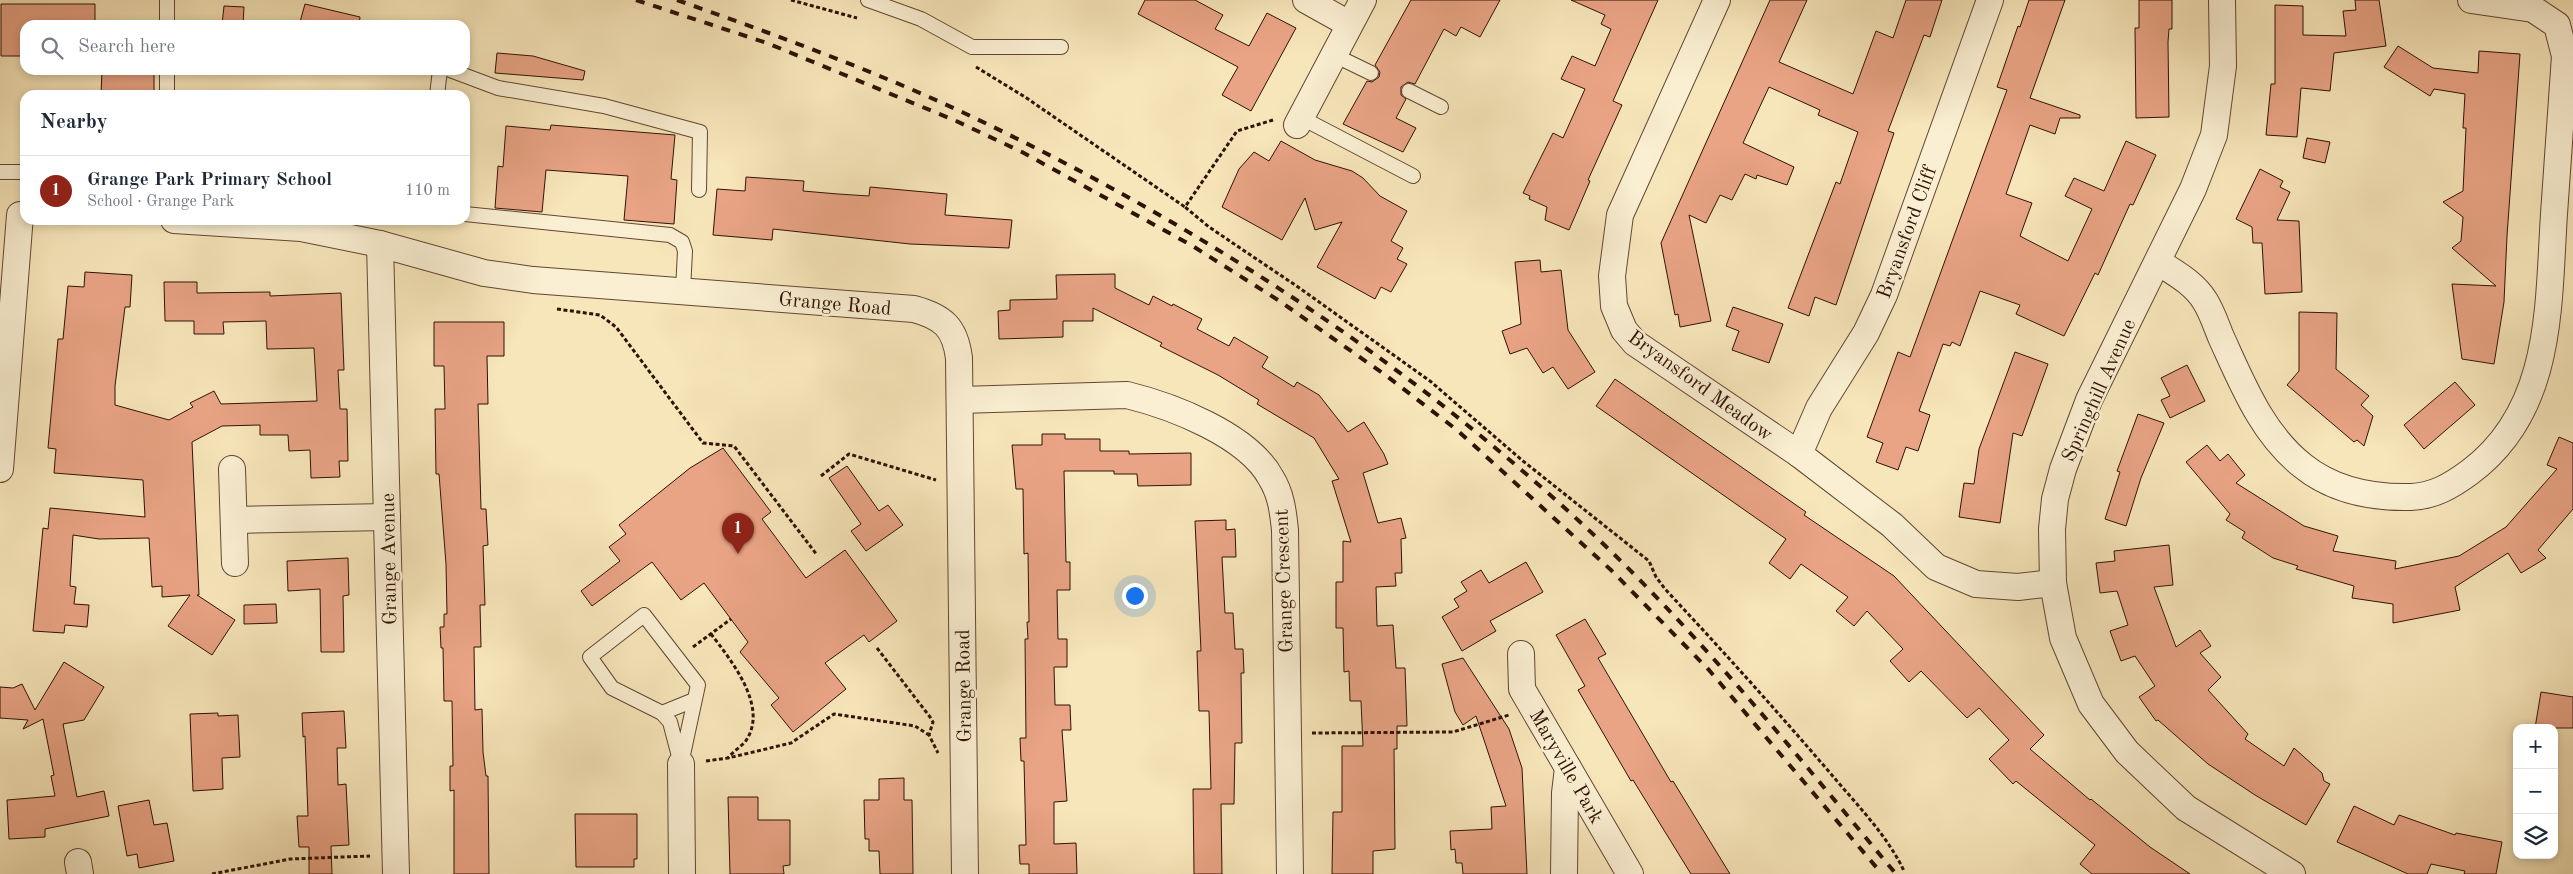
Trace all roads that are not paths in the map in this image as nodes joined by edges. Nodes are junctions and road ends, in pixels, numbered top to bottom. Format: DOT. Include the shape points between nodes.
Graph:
graph roads {
  1 [pos="166,0"];
  2 [pos="868,0"];
  3 [pos="1306,0"];
  4 [pos="1363,0"];
  5 [pos="1717,0"];
  6 [pos="1990,0"];
  7 [pos="2222,0"];
  8 [pos="2471,0"];
  9 [pos="167,20"];
  10 [pos="1349,24"];
  11 [pos="1061,47"];
  12 [pos="1334,55"];
  13 [pos="1371,73"];
  14 [pos="167,75"];
  15 [pos="439,75"];
  16 [pos="463,75"];
  17 [pos="167,90"];
  18 [pos="438,90"];
  19 [pos="1409,91"];
  20 [pos="1440,107"];
  21 [pos="1298,121"];
  22 [pos="0,172"];
  23 [pos="20,172"];
  24 [pos="1413,176"];
  25 [pos="699,190"];
  26 [pos="15,215"];
  27 [pos="470,215"];
  28 [pos="305,225"];
  29 [pos="380,244"];
  30 [pos="2158,262"];
  31 [pos="683,290"];
  32 [pos="960,400"];
  33 [pos="1799,454"];
  34 [pos="0,469"];
  35 [pos="232,469"];
  36 [pos="387,517"];
  37 [pos="234,520"];
  38 [pos="235,563"];
  39 [pos="2053,583"];
  40 [pos="1521,654"];
  41 [pos="694,700"];
  42 [pos="662,713"];
  43 [pos="681,764"];
  44 [pos="1568,768"];
  45 [pos="395,864"];
  46 [pos="682,874"];
  47 [pos="966,874"];
  48 [pos="1290,874"];
  49 [pos="1564,874"];
  50 [pos="1630,874"];
  51 [pos="2292,874"];
  1 -- 9 [label="lane"];
  2 -- 11 [label="lane" via="920,19 972,48"];
  3 -- 10 [label="street"];
  4 -- 10 [label="street"];
  5 -- 33 [label="street, Bryansford Meadow" via="1620,216 1612,276 1614,306 1624,330 1636,342"];
  6 -- 33 [label="street, Bryansford Cliff" via="1884,295 1866,333 1818,408"];
  7 -- 30 [label="street, Springhill Avenue" via="2223,66 2214,135 2193,189"];
  8 -- 30 [label="street" via="2533,9 2557,25 2565,56 2546,339 2519,418 2484,462 2443,491 2422,496 2386,498 2326,482 2302,466 2274,437 2250,400 2206,301 2191,284"];
  10 -- 12 [label="street"];
  12 -- 13 [label="lane"];
  12 -- 21 [label="street"];
  14 -- 17 [label="lane"];
  15 -- 18 [label="lane"];
  16 -- 25 [label="lane" via="498,88 604,106 700,132"];
  19 -- 20 [label="lane"];
  21 -- 24 [label="lane"];
  22 -- 23 [label="lane"];
  26 -- 34 [label="street"];
  27 -- 31 [label="lane" via="670,235 682,242 685,250"];
  28 -- 29 [label="street, Grange Road"];
  29 -- 31 [label="street, Grange Road" via="484,273 533,280"];
  29 -- 36 [label="street, Grange Avenue"];
  30 -- 39 [label="street, Springhill Avenue" via="2093,392 2063,469 2052,529"];
  31 -- 32 [label="street, Grange Road" via="914,309 934,315 945,322 957,345"];
  32 -- 47 [label="street, Grange Road"];
  32 -- 48 [label="street, Grange Crescent" via="1127,395 1168,406 1206,424 1260,462 1275,485 1283,510"];
  33 -- 39 [label="street, Bryansford Meadow" via="1892,525 1936,567 1976,584 2018,587"];
  35 -- 37 [label="street"];
  36 -- 37 [label="street"];
  36 -- 45 [label="street, Grange Avenue"];
  37 -- 38 [label="street"];
  39 -- 51 [label="street, Springhill Avenue" via="2063,638 2090,704 2127,752 2186,808"];
  40 -- 44 [label="street, Maryville Park" via="1522,689"];
  41 -- 42 [label="lane"];
  41 -- 42 [label="lane" via="698,685 644,615 590,657 612,688"];
  41 -- 43 [label="lane"];
  42 -- 43 [label="lane" via="670,722"];
  43 -- 46 [label="street"];
  44 -- 49 [label="street"];
  44 -- 50 [label="street, Maryville Park"];
}
